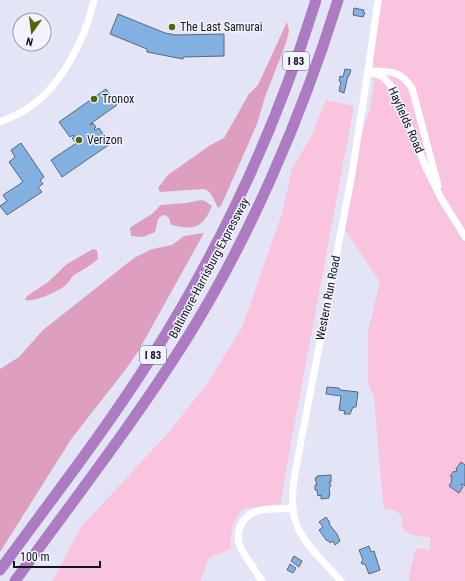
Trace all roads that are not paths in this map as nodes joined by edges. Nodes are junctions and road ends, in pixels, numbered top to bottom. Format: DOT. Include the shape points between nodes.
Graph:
graph roads {
  1 [pos="94,0"];
  2 [pos="316,0"];
  3 [pos="338,0"];
  4 [pos="378,0"];
  5 [pos="368,71"];
  6 [pos="0,122"];
  7 [pos="441,198"];
  8 [pos="465,237"];
  9 [pos="293,509"];
  10 [pos="0,570"];
  11 [pos="15,581"];
  12 [pos="262,581"];
  13 [pos="341,581"];
  1 -- 6 [label="street" via="80,43 59,77 34,104"];
  2 -- 10 [label="highway, Baltimore-Harrisburg Expressway / I 83" via="299,54 263,144 228,221 191,291 132,387"];
  3 -- 11 [label="highway, Baltimore-Harrisburg Expressway / I 83" via="282,153 208,302 137,413"];
  4 -- 5 [label="street, Western Run Road"];
  5 -- 7 [label="street, Hayfields Road" via="383,77 394,88"];
  5 -- 7 [label="street, Hayfields Road" via="397,74 412,88"];
  5 -- 9 [label="street, Western Run Road" via="352,174 298,457"];
  7 -- 8 [label="street, Hayfields Road"];
  9 -- 12 [label="street" via="255,511 248,515 239,529 241,549"];
  9 -- 13 [label="street, Western Run Road" via="297,527 303,537"];
}
